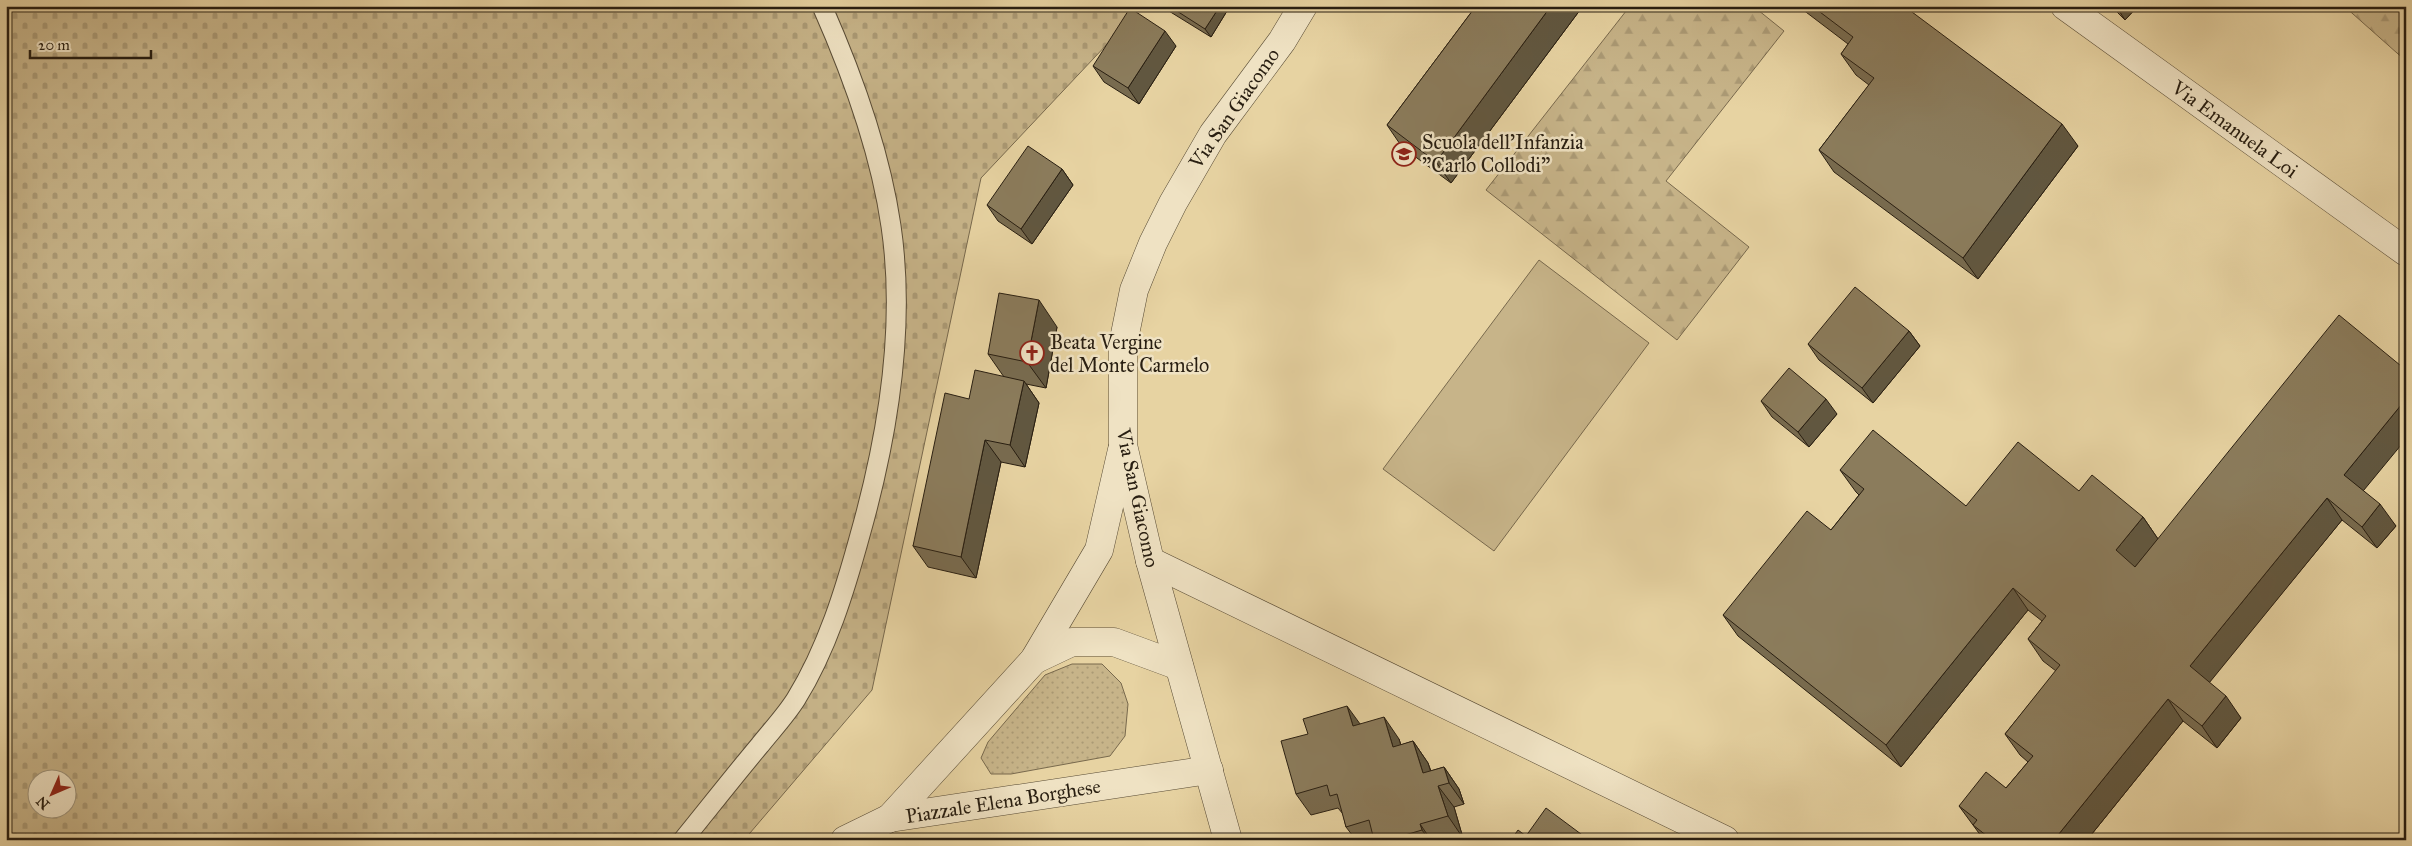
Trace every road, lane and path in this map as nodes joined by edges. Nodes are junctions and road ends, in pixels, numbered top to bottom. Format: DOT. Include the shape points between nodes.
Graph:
graph roads {
  1 [pos="822,6"];
  2 [pos="1303,6"];
  3 [pos="1323,6"];
  4 [pos="2065,6"];
  5 [pos="1282,40"];
  6 [pos="2406,252"];
  7 [pos="1123,445"];
  8 [pos="1150,561"];
  9 [pos="1034,660"];
  10 [pos="1179,666"];
  11 [pos="1208,770"];
  12 [pos="890,829"];
  13 [pos="683,840"];
  14 [pos="845,840"];
  15 [pos="1228,840"];
  16 [pos="1725,840"];
  1 -- 13 [label="lane" via="844,55 874,146 891,225 896,320 884,430 854,558 812,670 795,701"];
  2 -- 5 [label="street, Via San Giacomo"];
  3 -- 5 [label="street, Via San Giacomo"];
  4 -- 6 [label="street, Via Emanuela Loi"];
  5 -- 7 [label="street, Via San Giacomo" via="1195,162 1152,244 1134,290 1125,325 1121,383"];
  7 -- 8 [label="street, Via San Giacomo"];
  7 -- 9 [label="street, Piazzale Elena Borghese" via="1098,550"];
  8 -- 10 [label="street, Via San Giacomo"];
  8 -- 16 [label="street"];
  9 -- 10 [label="street, Piazzale Elena Borghese" via="1072,642 1114,642"];
  9 -- 12 [label="street, Piazzale Elena Borghese"];
  10 -- 11 [label="street, Via San Giacomo"];
  11 -- 12 [label="street, Piazzale Elena Borghese"];
  11 -- 15 [label="street, Via San Giacomo"];
  12 -- 14 [label="street"];
}
